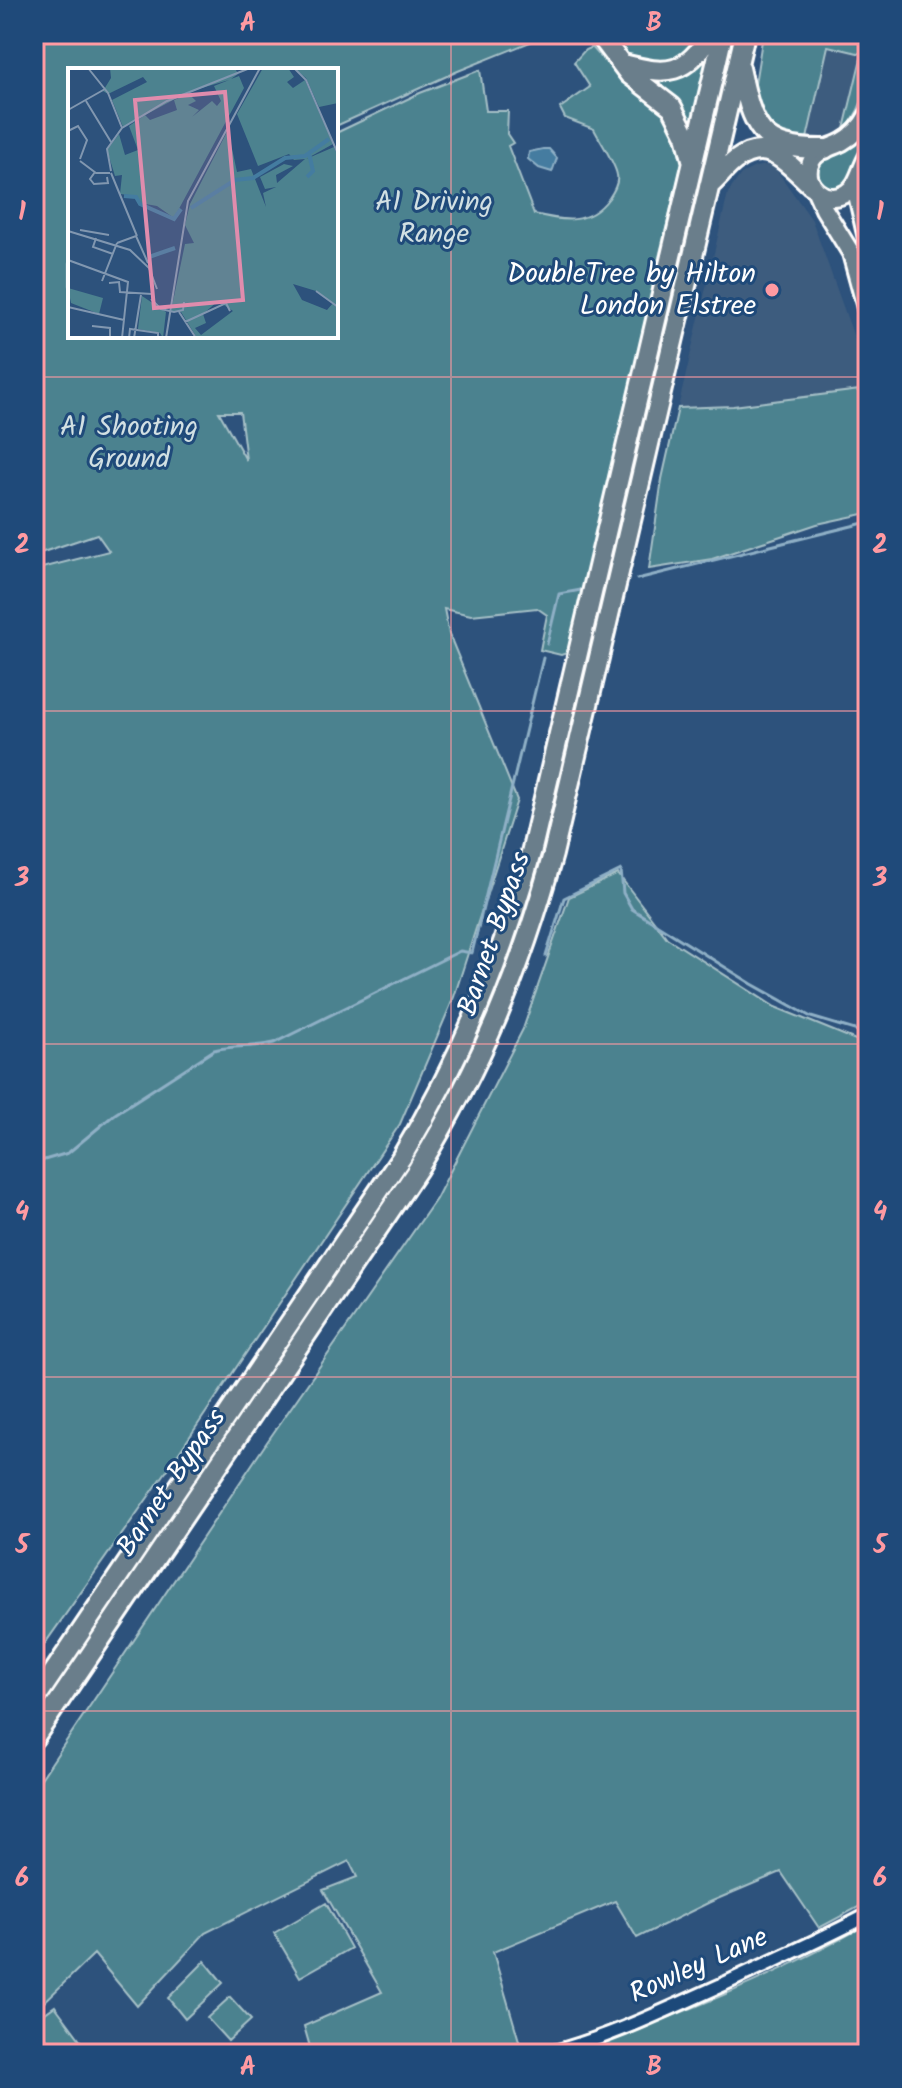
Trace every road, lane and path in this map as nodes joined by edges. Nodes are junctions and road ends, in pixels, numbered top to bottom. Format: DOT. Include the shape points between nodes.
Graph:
graph roads {
  1 [pos="599,34"];
  2 [pos="712,34"];
  3 [pos="723,34"];
  4 [pos="745,34"];
  5 [pos="738,61"];
  6 [pos="623,64"];
  7 [pos="868,115"];
  8 [pos="825,149"];
  9 [pos="868,156"];
  10 [pos="693,163"];
  11 [pos="709,186"];
  12 [pos="855,186"];
  13 [pos="813,187"];
  14 [pos="868,243"];
  15 [pos="868,315"];
  16 [pos="34,1701"];
  17 [pos="34,1738"];
  18 [pos="868,1915"];
  19 [pos="547,2054"];
  1 -- 6 [label="highway"];
  2 -- 6 [label="highway" via="677,69 655,72"];
  3 -- 10 [label="highway, Barnet Bypass"];
  4 -- 5 [label="highway, Barnet Bypass"];
  5 -- 8 [label="highway" via="750,111 767,136 786,146"];
  5 -- 11 [label="highway, Barnet Bypass"];
  6 -- 10 [label="highway" via="672,107"];
  7 -- 8 [label="main road" via="850,136"];
  8 -- 13 [label="main road" via="810,163"];
  9 -- 12 [label="main road"];
  10 -- 16 [label="highway, Barnet Bypass" via="532,849 495,971 471,1029 401,1158"];
  11 -- 13 [label="highway" via="734,161 759,152 785,159"];
  11 -- 17 [label="highway, Barnet Bypass" via="553,854 514,979 489,1038 403,1191"];
  12 -- 13 [label="main road" via="832,198"];
  12 -- 14 [label="main road"];
  13 -- 15 [label="main road" via="851,253"];
  18 -- 19 [label="street, Rowley Lane" via="648,2018 587,2044"];
}
